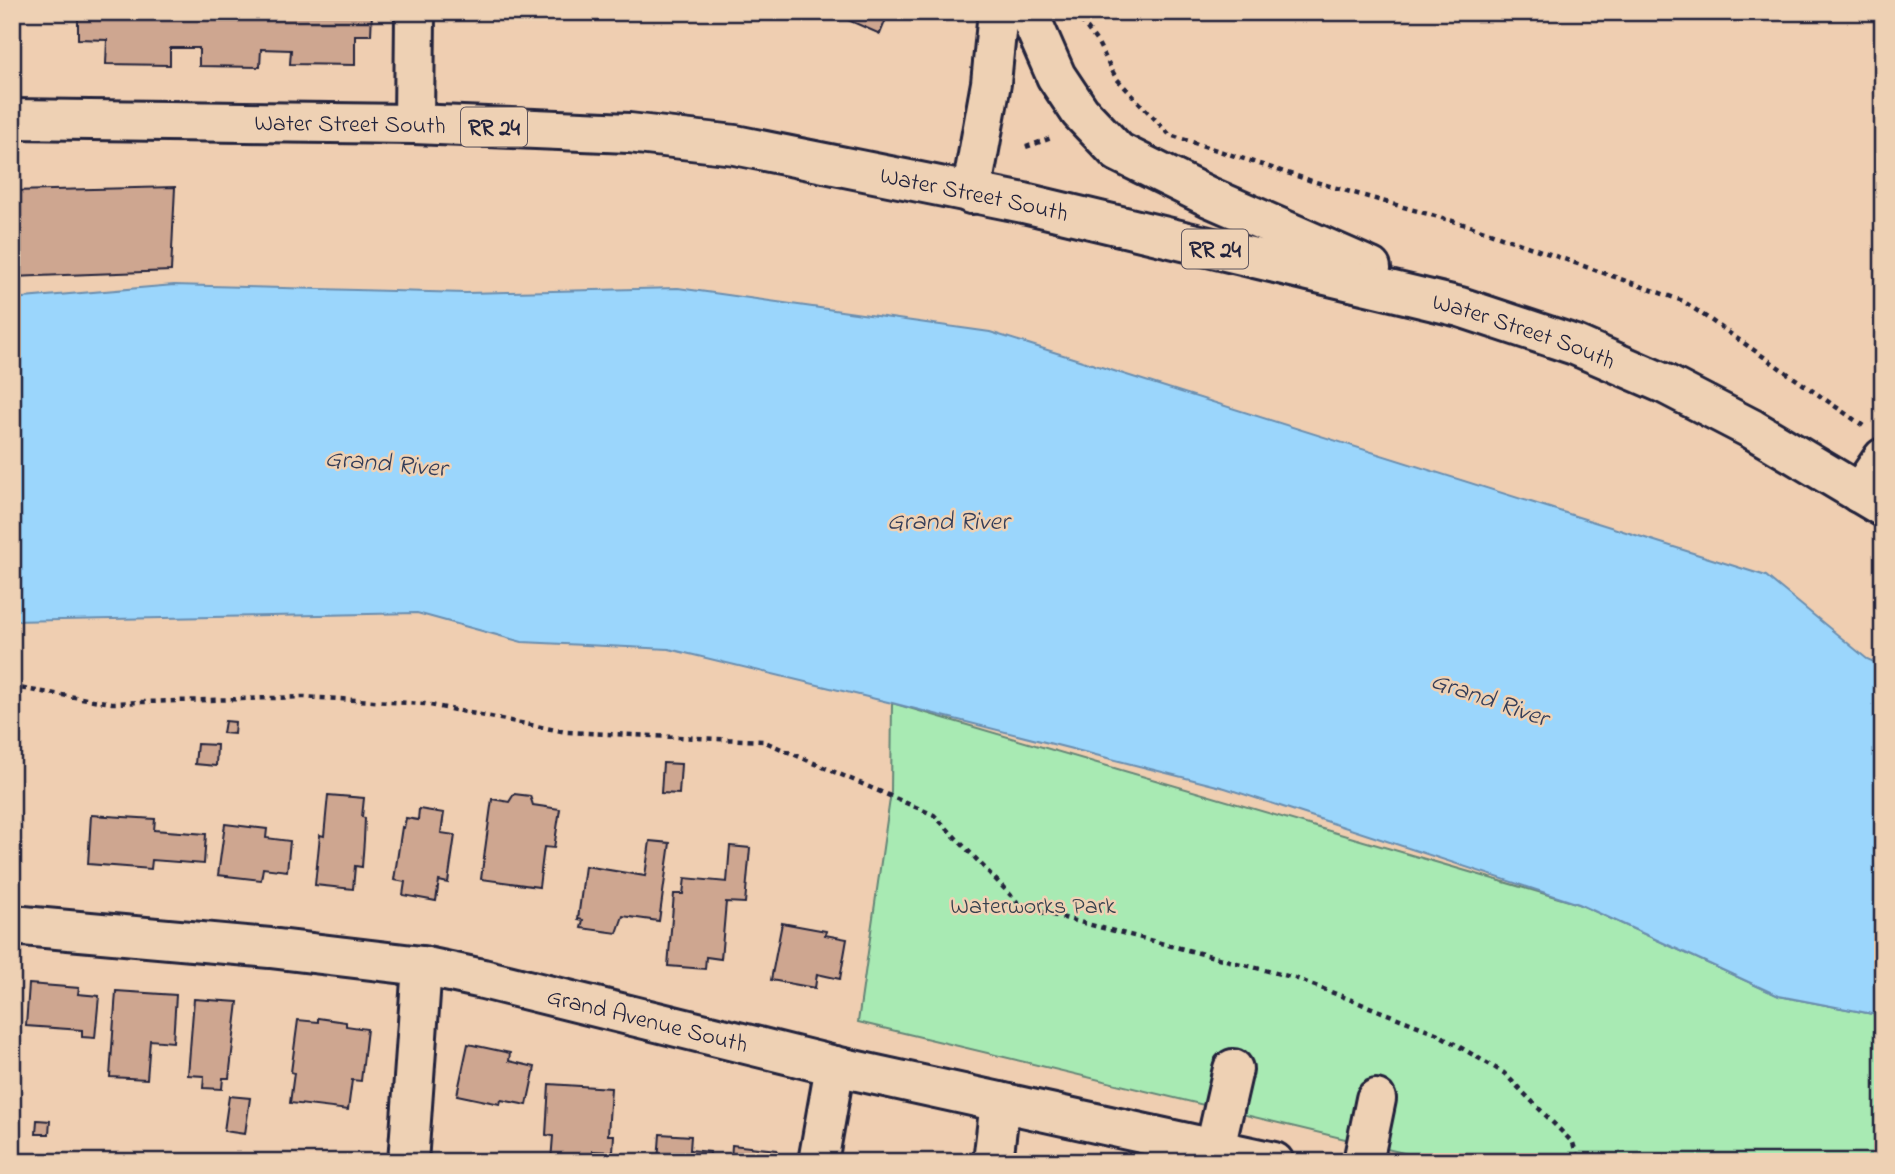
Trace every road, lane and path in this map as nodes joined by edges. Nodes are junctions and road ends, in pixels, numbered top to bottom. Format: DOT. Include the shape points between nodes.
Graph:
graph roads {
  1 [pos="415,12"];
  2 [pos="998,12"];
  3 [pos="1028,12"];
  4 [pos="1075,12"];
  5 [pos="12,120"];
  6 [pos="414,124"];
  7 [pos="1059,133"];
  8 [pos="1026,147"];
  9 [pos="971,194"];
  10 [pos="1460,307"];
  11 [pos="1877,445"];
  12 [pos="1871,500"];
  13 [pos="12,687"];
  14 [pos="12,925"];
  15 [pos="422,966"];
  16 [pos="835,1066"];
  17 [pos="1233,1069"];
  18 [pos="1376,1100"];
  19 [pos="1000,1102"];
  20 [pos="1215,1148"];
  21 [pos="408,1162"];
  22 [pos="818,1162"];
  23 [pos="993,1162"];
  24 [pos="1274,1162"];
  25 [pos="1363,1162"];
  26 [pos="1579,1162"];
  1 -- 6 [label="main road"];
  2 -- 9 [label="main road"];
  3 -- 10 [label="main road" via="1062,85 1118,152"];
  4 -- 11 [label="path" via="1116,78 1170,135 1470,226 1683,302"];
  5 -- 6 [label="main road, Water Street South / RR 24"];
  6 -- 9 [label="main road, Water Street South / RR 24" via="629,133 735,145"];
  7 -- 8 [label="path"];
  9 -- 10 [label="main road, Water Street South / RR 24"];
  10 -- 12 [label="main road, Water Street South / RR 24" via="1575,345 1665,384"];
  11 -- 12 [label="main road"];
  13 -- 26 [label="path" via="112,703 304,697 425,704 566,732 763,741 934,815 1022,907 1295,978 1436,1033 1504,1073 1573,1143"];
  14 -- 15 [label="main road, Grand Avenue South"];
  15 -- 16 [label="main road, Grand Avenue South"];
  15 -- 21 [label="main road"];
  16 -- 19 [label="main road, Grand Avenue South"];
  16 -- 22 [label="main road"];
  17 -- 20 [label="main road"];
  18 -- 25 [label="main road"];
  19 -- 20 [label="main road, Grand Avenue South"];
  19 -- 23 [label="main road"];
  20 -- 24 [label="main road, Grand Avenue South"];
}
